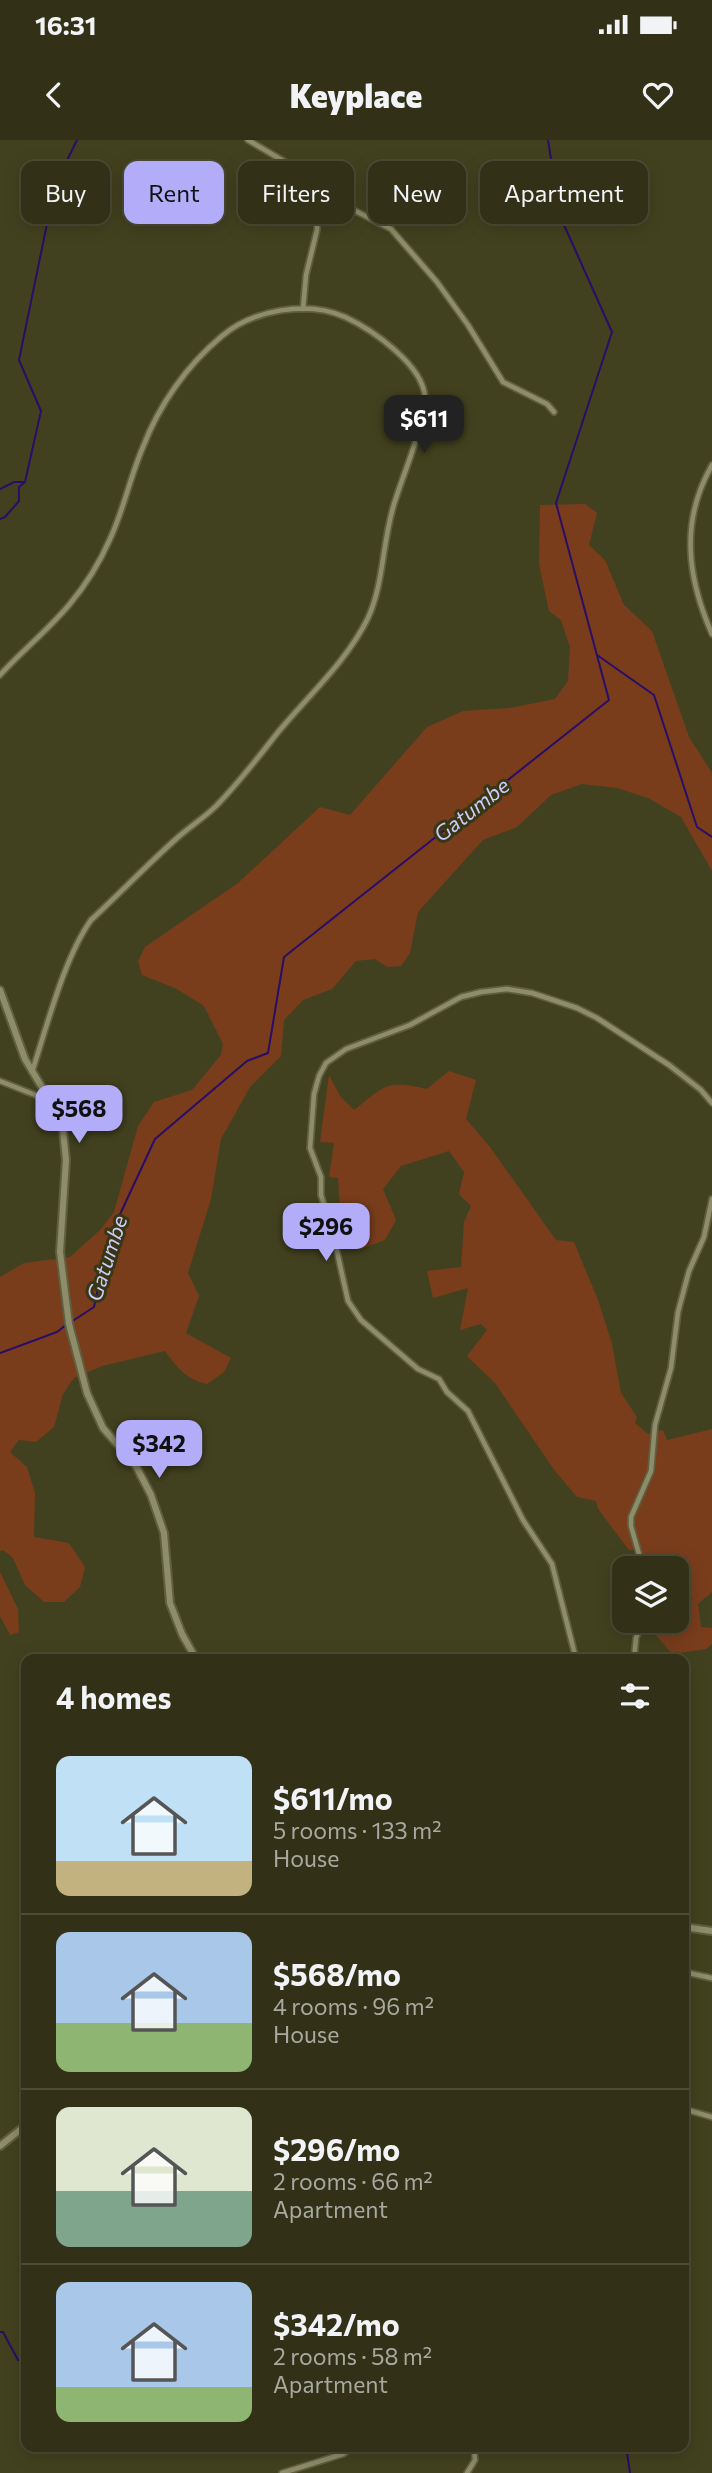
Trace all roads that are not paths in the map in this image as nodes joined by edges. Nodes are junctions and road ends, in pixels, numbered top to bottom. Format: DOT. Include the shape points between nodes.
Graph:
graph roads {
  1 [pos="248,140"];
  2 [pos="284,161"];
  3 [pos="354,210"];
  4 [pos="317,224"];
  5 [pos="303,309"];
  6 [pos="554,412"];
  7 [pos="712,465"];
  8 [pos="712,634"];
  9 [pos="0,675"];
  10 [pos="0,990"];
  11 [pos="32,1073"];
  12 [pos="0,1082"];
  13 [pos="48,1100"];
  14 [pos="712,1103"];
  15 [pos="712,1199"];
  16 [pos="639,1556"];
  17 [pos="638,1633"];
  18 [pos="193,1654"];
  19 [pos="575,1654"];
  20 [pos="634,1654"];
  21 [pos="689,1928"];
  22 [pos="712,1931"];
  23 [pos="689,1973"];
  24 [pos="712,1977"];
  25 [pos="689,2110"];
  26 [pos="712,2117"];
  27 [pos="21,2129"];
  28 [pos="0,2146"];
  29 [pos="346,2452"];
  30 [pos="474,2452"];
  31 [pos="282,2473"];
  32 [pos="467,2473"];
  1 -- 2 [label="street"];
  3 -- 6 [label="street" via="391,229 437,282 503,382"];
  4 -- 5 [label="street"];
  5 -- 9 [label="street" via="269,314 237,326 189,370 148,434 110,540 91,574 71,603"];
  5 -- 11 [label="street" via="337,314 390,345 413,371 424,394 369,616 314,692 218,804 91,920 68,966"];
  7 -- 8 [label="street" via="702,482 690,537 692,579"];
  10 -- 11 [label="main road"];
  11 -- 13 [label="main road"];
  12 -- 13 [label="street"];
  13 -- 18 [label="main road" via="65,1142 60,1252 69,1324 87,1393 103,1428 141,1473 162,1522 170,1603"];
  14 -- 19 [label="street" via="677,1071 597,1018 532,993 507,989 461,998 410,1025 346,1049 326,1063 314,1094 310,1148 348,1301 361,1320 418,1368 439,1379 468,1411 523,1520 552,1564"];
  15 -- 16 [label="street" via="678,1311 671,1368 655,1425 651,1471 631,1517"];
  17 -- 20 [label="street"];
  21 -- 22 [label="main road"];
  23 -- 24 [label="street"];
  25 -- 26 [label="street"];
  27 -- 28 [label="main road"];
  29 -- 31 [label="street"];
  30 -- 32 [label="street"];
}
